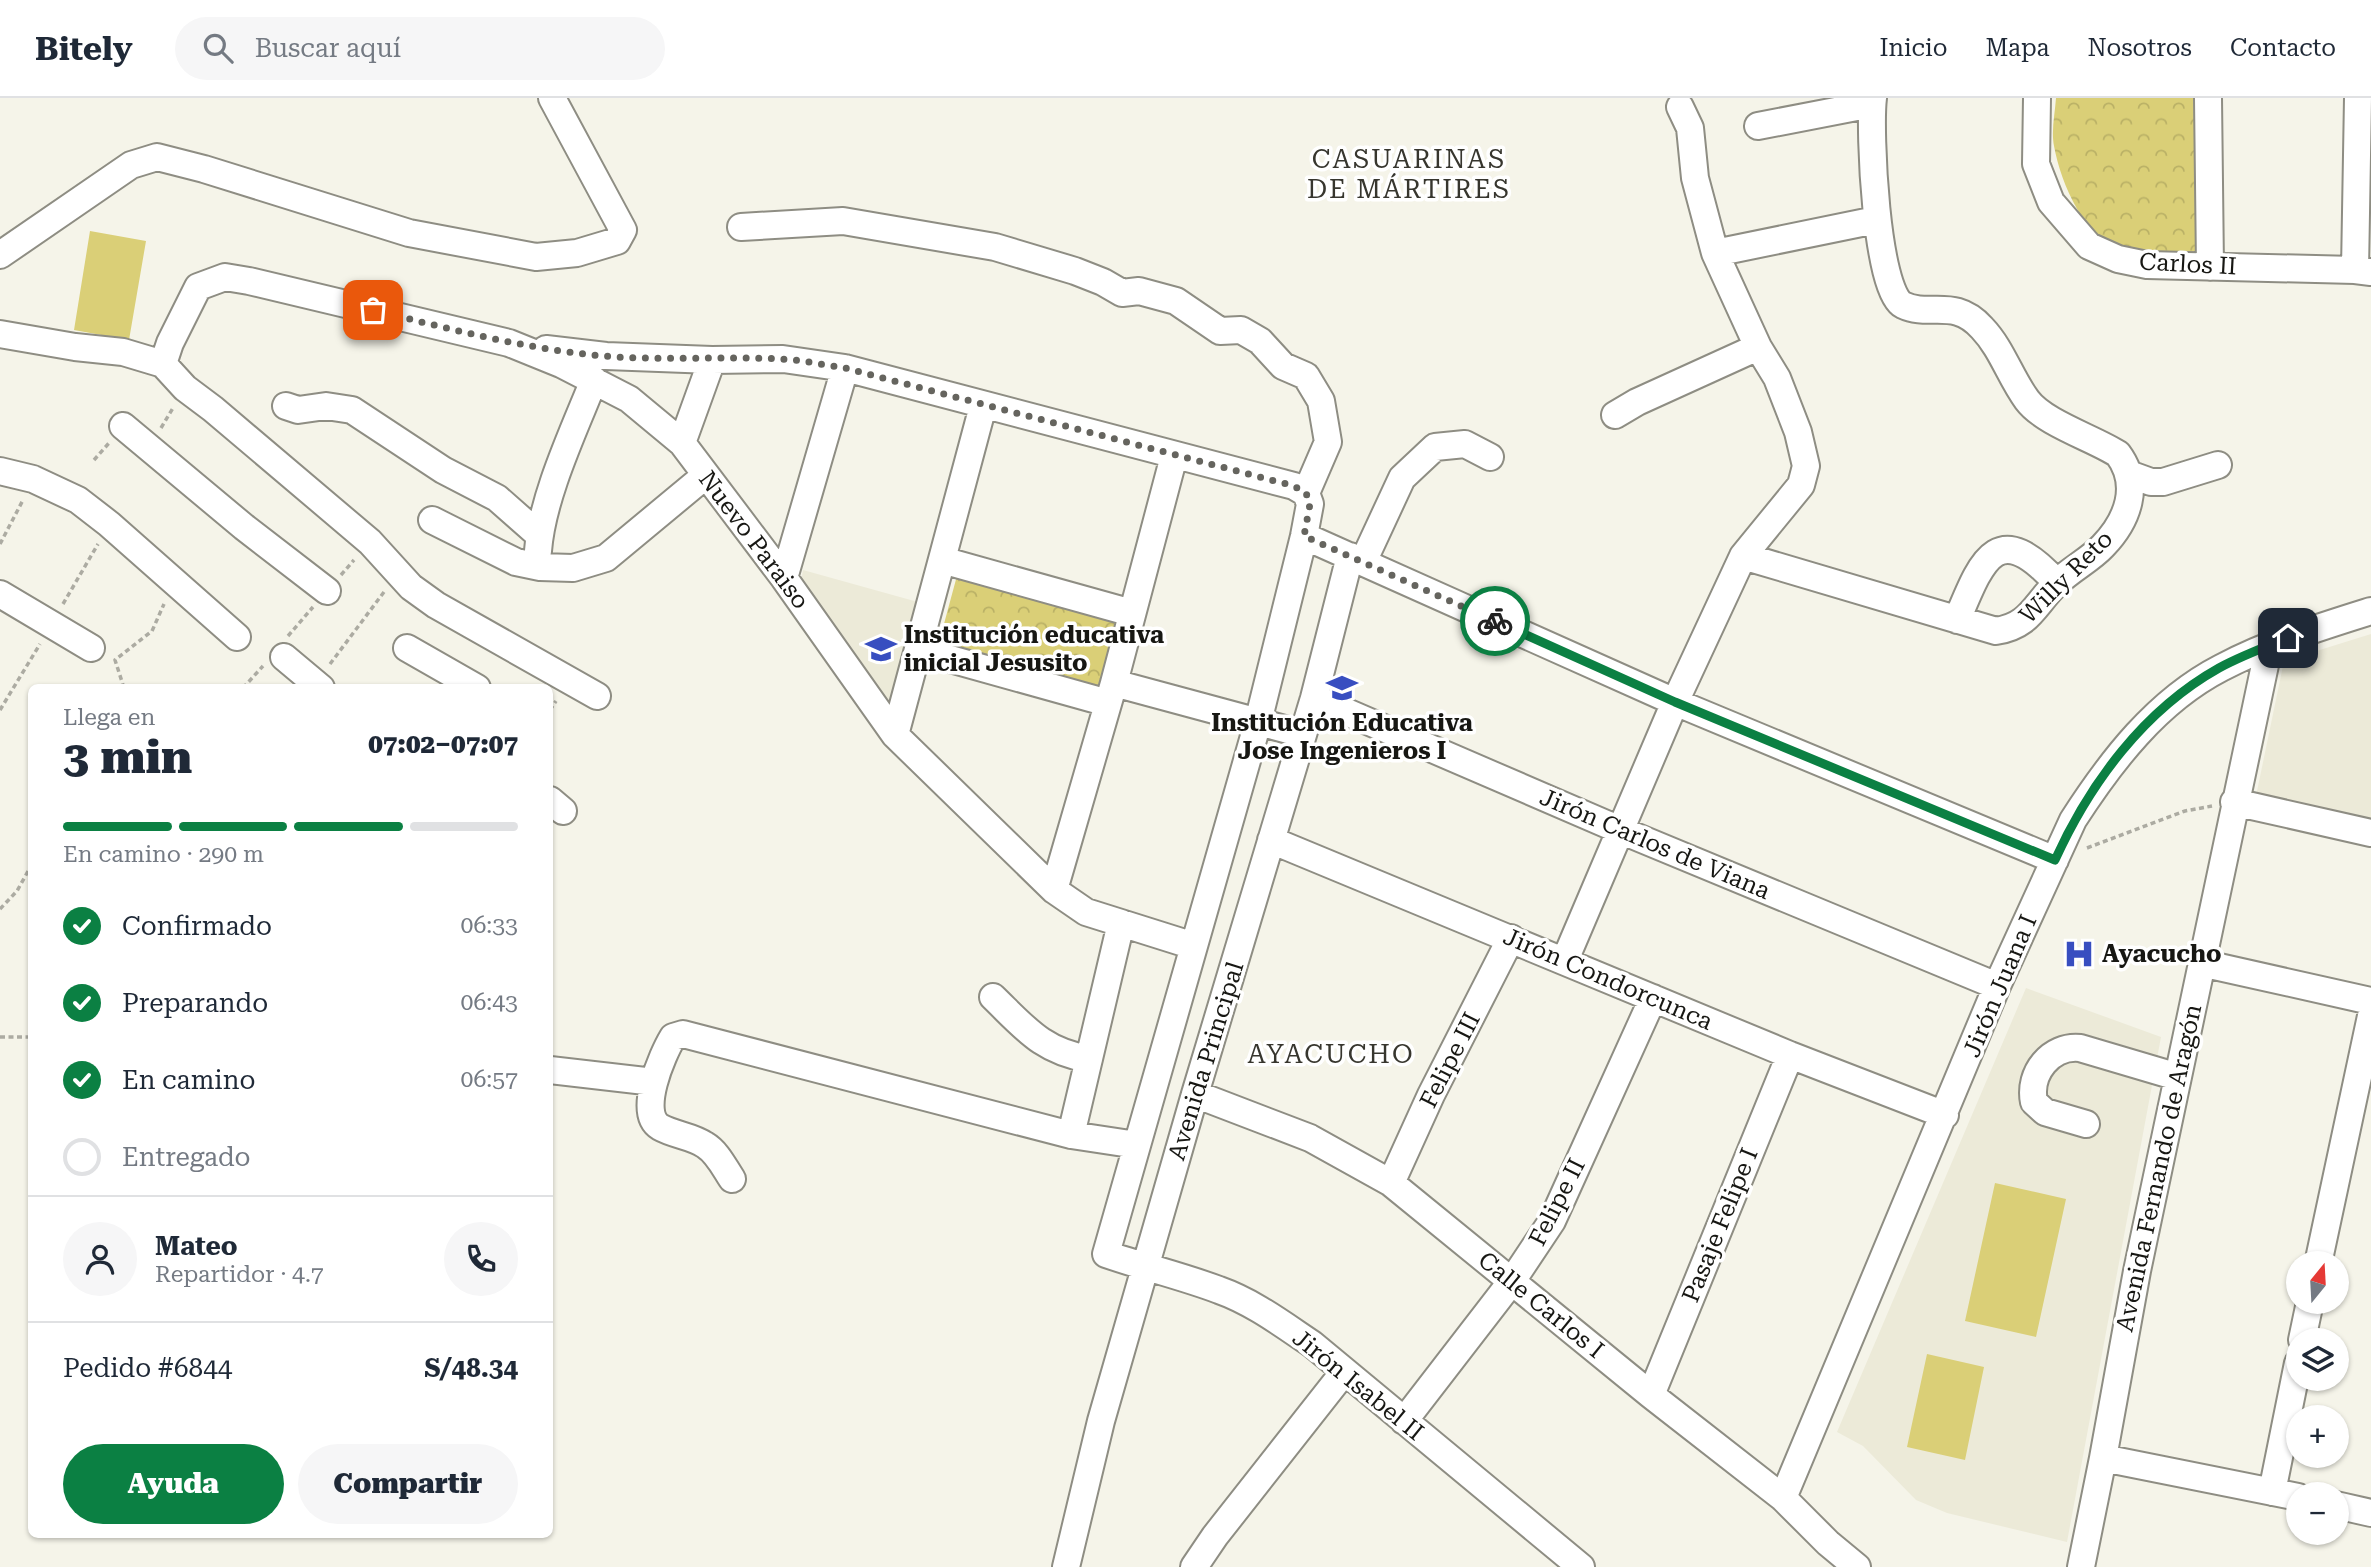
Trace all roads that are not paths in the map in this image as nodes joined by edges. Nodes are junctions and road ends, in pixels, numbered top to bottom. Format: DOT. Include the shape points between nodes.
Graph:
graph roads {
  1 [pos="552,98"];
  2 [pos="2037,98"];
  3 [pos="2208,98"];
  4 [pos="2358,98"];
  5 [pos="1872,101"];
  6 [pos="1680,107"];
  7 [pos="1758,126"];
  8 [pos="1876,220"];
  9 [pos="741,227"];
  10 [pos="1716,253"];
  11 [pos="0,255"];
  12 [pos="2210,267"];
  13 [pos="2363,271"];
  14 [pos="0,334"];
  15 [pos="509,343"];
  16 [pos="1758,347"];
  17 [pos="712,360"];
  18 [pos="163,365"];
  19 [pos="845,368"];
  20 [pos="594,380"];
  21 [pos="286,406"];
  22 [pos="983,406"];
  23 [pos="1615,415"];
  24 [pos="123,426"];
  25 [pos="682,443"];
  26 [pos="1174,456"];
  27 [pos="1490,457"];
  28 [pos="2218,466"];
  29 [pos="0,471"];
  30 [pos="2129,474"];
  31 [pos="706,475"];
  32 [pos="1306,493"];
  33 [pos="432,520"];
  34 [pos="539,535"];
  35 [pos="1304,536"];
  36 [pos="1743,556"];
  37 [pos="942,559"];
  38 [pos="1357,559"];
  39 [pos="540,566"];
  40 [pos="784,578"];
  41 [pos="2057,583"];
  42 [pos="327,591"];
  43 [pos="0,594"];
  44 [pos="2371,611"];
  45 [pos="1132,613"];
  46 [pos="1957,620"];
  47 [pos="237,637"];
  48 [pos="2269,646"];
  49 [pos="91,648"];
  50 [pos="407,648"];
  51 [pos="918,650"];
  52 [pos="279,652"];
  53 [pos="316,684"];
  54 [pos="470,684"];
  55 [pos="1111,693"];
  56 [pos="597,696"];
  57 [pos="1314,698"];
  58 [pos="1675,702"];
  59 [pos="1258,722"];
  60 [pos="1303,734"];
  61 [pos="895,735"];
  62 [pos="2234,802"];
  63 [pos="1620,830"];
  64 [pos="2371,833"];
  65 [pos="1271,840"];
  66 [pos="2055,860"];
  67 [pos="1054,890"];
  68 [pos="1121,923"];
  69 [pos="1511,938"];
  70 [pos="1194,946"];
  71 [pos="1565,960"];
  72 [pos="2201,963"];
  73 [pos="1997,986"];
  74 [pos="993,997"];
  75 [pos="1653,998"];
  76 [pos="2371,1001"];
  77 [pos="2371,1016"];
  78 [pos="1790,1055"];
  79 [pos="1089,1059"];
  80 [pos="553,1070"];
  81 [pos="2178,1077"];
  82 [pos="654,1082"];
  83 [pos="1195,1094"];
  84 [pos="1945,1115"];
  85 [pos="2086,1124"];
  86 [pos="1070,1135"];
  87 [pos="1138,1145"];
  88 [pos="732,1179"];
  89 [pos="1391,1183"];
  90 [pos="2321,1251"];
  91 [pos="1106,1254"];
  92 [pos="1146,1268"];
  93 [pos="1512,1281"];
  94 [pos="1344,1372"];
  95 [pos="2292,1391"];
  96 [pos="1651,1395"];
  97 [pos="1404,1421"];
  98 [pos="2103,1458"];
  99 [pos="2272,1492"];
  100 [pos="2286,1495"];
  101 [pos="1783,1499"];
  102 [pos="2349,1508"];
  103 [pos="2371,1513"];
  104 [pos="1066,1567"];
  105 [pos="1194,1567"];
  106 [pos="1581,1567"];
  107 [pos="1857,1567"];
  108 [pos="2081,1567"];
  1 -- 11 [label="street" via="623,230 617,241 578,253 536,257 409,233 157,157 131,165"];
  2 -- 12 [label="street, Carlos II" via="2036,164 2051,202 2089,246 2147,265"];
  3 -- 12 [label="street"];
  4 -- 13 [label="street"];
  5 -- 7 [label="street"];
  5 -- 8 [label="street"];
  6 -- 10 [label="street" via="1690,128 1695,178"];
  8 -- 10 [label="street"];
  8 -- 30 [label="street" via="1895,299 1904,306 1966,314 1994,343 2028,401 2043,415 2118,454"];
  9 -- 32 [label="street" via="843,221 995,247 1075,271 1122,293 1139,291 1176,300 1220,331 1241,330 1260,341 1283,366 1306,376 1321,401 1328,442"];
  10 -- 16 [label="street"];
  12 -- 13 [label="street, Carlos II"];
  14 -- 18 [label="street" via="123,352"];
  15 -- 17 [label="street" via="606,356"];
  15 -- 18 [label="street, Nuevo Paraiso" via="225,277 198,287"];
  15 -- 20 [label="street, Nuevo Paraiso"];
  16 -- 23 [label="street"];
  16 -- 36 [label="street" via="1781,389 1806,466 1801,485"];
  17 -- 19 [label="street" via="783,359"];
  17 -- 25 [label="street"];
  18 -- 56 [label="street" via="370,542 398,574 436,605"];
  19 -- 22 [label="street"];
  19 -- 40 [label="street"];
  20 -- 25 [label="street, Nuevo Paraiso" via="629,399"];
  20 -- 34 [label="street" via="563,456"];
  21 -- 34 [label="street" via="352,410 443,470 497,498"];
  22 -- 26 [label="street"];
  22 -- 37 [label="street"];
  24 -- 42 [label="street"];
  25 -- 31 [label="street, Nuevo Paraiso"];
  26 -- 32 [label="street" via="1294,486"];
  26 -- 45 [label="street"];
  27 -- 38 [label="street, Avenida Principal" via="1465,444 1434,447 1402,478"];
  28 -- 30 [label="street" via="2163,482"];
  29 -- 47 [label="street" via="33,478 78,500"];
  30 -- 41 [label="street, Willy Reto" via="2130,500 2124,517 2103,545"];
  31 -- 39 [label="street" via="606,558 573,568"];
  31 -- 40 [label="street, Nuevo Paraiso"];
  32 -- 35 [label="street, Avenida Principal" via="1310,504"];
  33 -- 39 [label="street" via="516,562"];
  34 -- 39 [label="street"];
  35 -- 38 [label="street"];
  35 -- 59 [label="street, Avenida Principal"];
  36 -- 46 [label="street, Willy Reto"];
  36 -- 58 [label="street"];
  37 -- 45 [label="street"];
  37 -- 51 [label="street"];
  38 -- 57 [label="street, Avenida Principal"];
  38 -- 58 [label="street"];
  40 -- 61 [label="street, Nuevo Paraiso"];
  41 -- 46 [label="street, Willy Reto" via="2014,628 1996,631"];
  41 -- 46 [label="street" via="2038,562 2019,552 1991,554 1972,582"];
  43 -- 49 [label="street"];
  44 -- 48 [label="street, Jirón Juana I"];
  45 -- 55 [label="street"];
  48 -- 62 [label="street, Avenida Fernando de Aragón"];
  48 -- 66 [label="street, Jirón Juana I" via="2195,684 2135,736 2087,798"];
  50 -- 54 [label="street"];
  51 -- 55 [label="street"];
  51 -- 61 [label="street"];
  52 -- 53 [label="street"];
  55 -- 59 [label="street"];
  55 -- 67 [label="street"];
  57 -- 60 [label="street, Avenida Principal"];
  57 -- 63 [label="street, Jirón Carlos de Viana"];
  58 -- 63 [label="street"];
  58 -- 66 [label="street"];
  59 -- 60 [label="street"];
  59 -- 70 [label="street, Avenida Principal"];
  60 -- 65 [label="street, Avenida Principal"];
  61 -- 67 [label="street, Nuevo Paraiso"];
  62 -- 64 [label="street"];
  62 -- 72 [label="street, Avenida Fernando de Aragón"];
  63 -- 71 [label="street"];
  63 -- 73 [label="street, Jirón Carlos de Viana"];
  65 -- 69 [label="street, Jirón Condorcunca"];
  65 -- 83 [label="street, Avenida Principal"];
  66 -- 73 [label="street, Jirón Juana I"];
  67 -- 68 [label="street, Nuevo Paraiso" via="1086,912"];
  68 -- 70 [label="street, Nuevo Paraiso"];
  68 -- 79 [label="street"];
  69 -- 71 [label="street, Jirón Condorcunca"];
  69 -- 89 [label="street, Felipe III"];
  70 -- 87 [label="street, Avenida Principal"];
  71 -- 75 [label="street, Jirón Condorcunca"];
  72 -- 76 [label="street"];
  72 -- 81 [label="street, Avenida Fernando de Aragón"];
  73 -- 84 [label="street, Jirón Juana I"];
  74 -- 79 [label="street" via="1037,1040 1067,1055"];
  75 -- 78 [label="street, Jirón Condorcunca"];
  75 -- 93 [label="street, Felipe II" via="1552,1221"];
  77 -- 90 [label="street"];
  78 -- 84 [label="street, Jirón Condorcunca"];
  78 -- 96 [label="street, Pasaje Felipe I"];
  79 -- 86 [label="street"];
  80 -- 82 [label="street"];
  81 -- 85 [label="street" via="2081,1048 2056,1051 2042,1064 2033,1088 2034,1102 2045,1112"];
  81 -- 98 [label="street, Avenida Fernando de Aragón"];
  82 -- 86 [label="street" via="673,1037 683,1034"];
  82 -- 88 [label="street" via="653,1120 706,1145"];
  83 -- 89 [label="street, Calle Carlos I" via="1310,1138"];
  83 -- 92 [label="street, Avenida Principal"];
  84 -- 101 [label="street, Jirón Juana I"];
  86 -- 87 [label="street"];
  87 -- 91 [label="street, Avenida Principal"];
  89 -- 93 [label="street, Calle Carlos I"];
  91 -- 92 [label="street, Jirón Isabel II"];
  92 -- 94 [label="street, Jirón Isabel II" via="1254,1305"];
  92 -- 104 [label="street, Avenida Principal" via="1101,1421"];
  93 -- 96 [label="street, Calle Carlos I"];
  93 -- 97 [label="street, Felipe II"];
  94 -- 97 [label="street, Jirón Isabel II"];
  94 -- 105 [label="street"];
  95 -- 99 [label="street"];
  96 -- 101 [label="street, Calle Carlos I"];
  97 -- 106 [label="street, Jirón Isabel II"];
  98 -- 99 [label="street"];
  98 -- 108 [label="street, Avenida Fernando de Aragón"];
  99 -- 100 [label="street"];
  101 -- 107 [label="street, Calle Carlos I"];
  102 -- 103 [label="street"];
}
